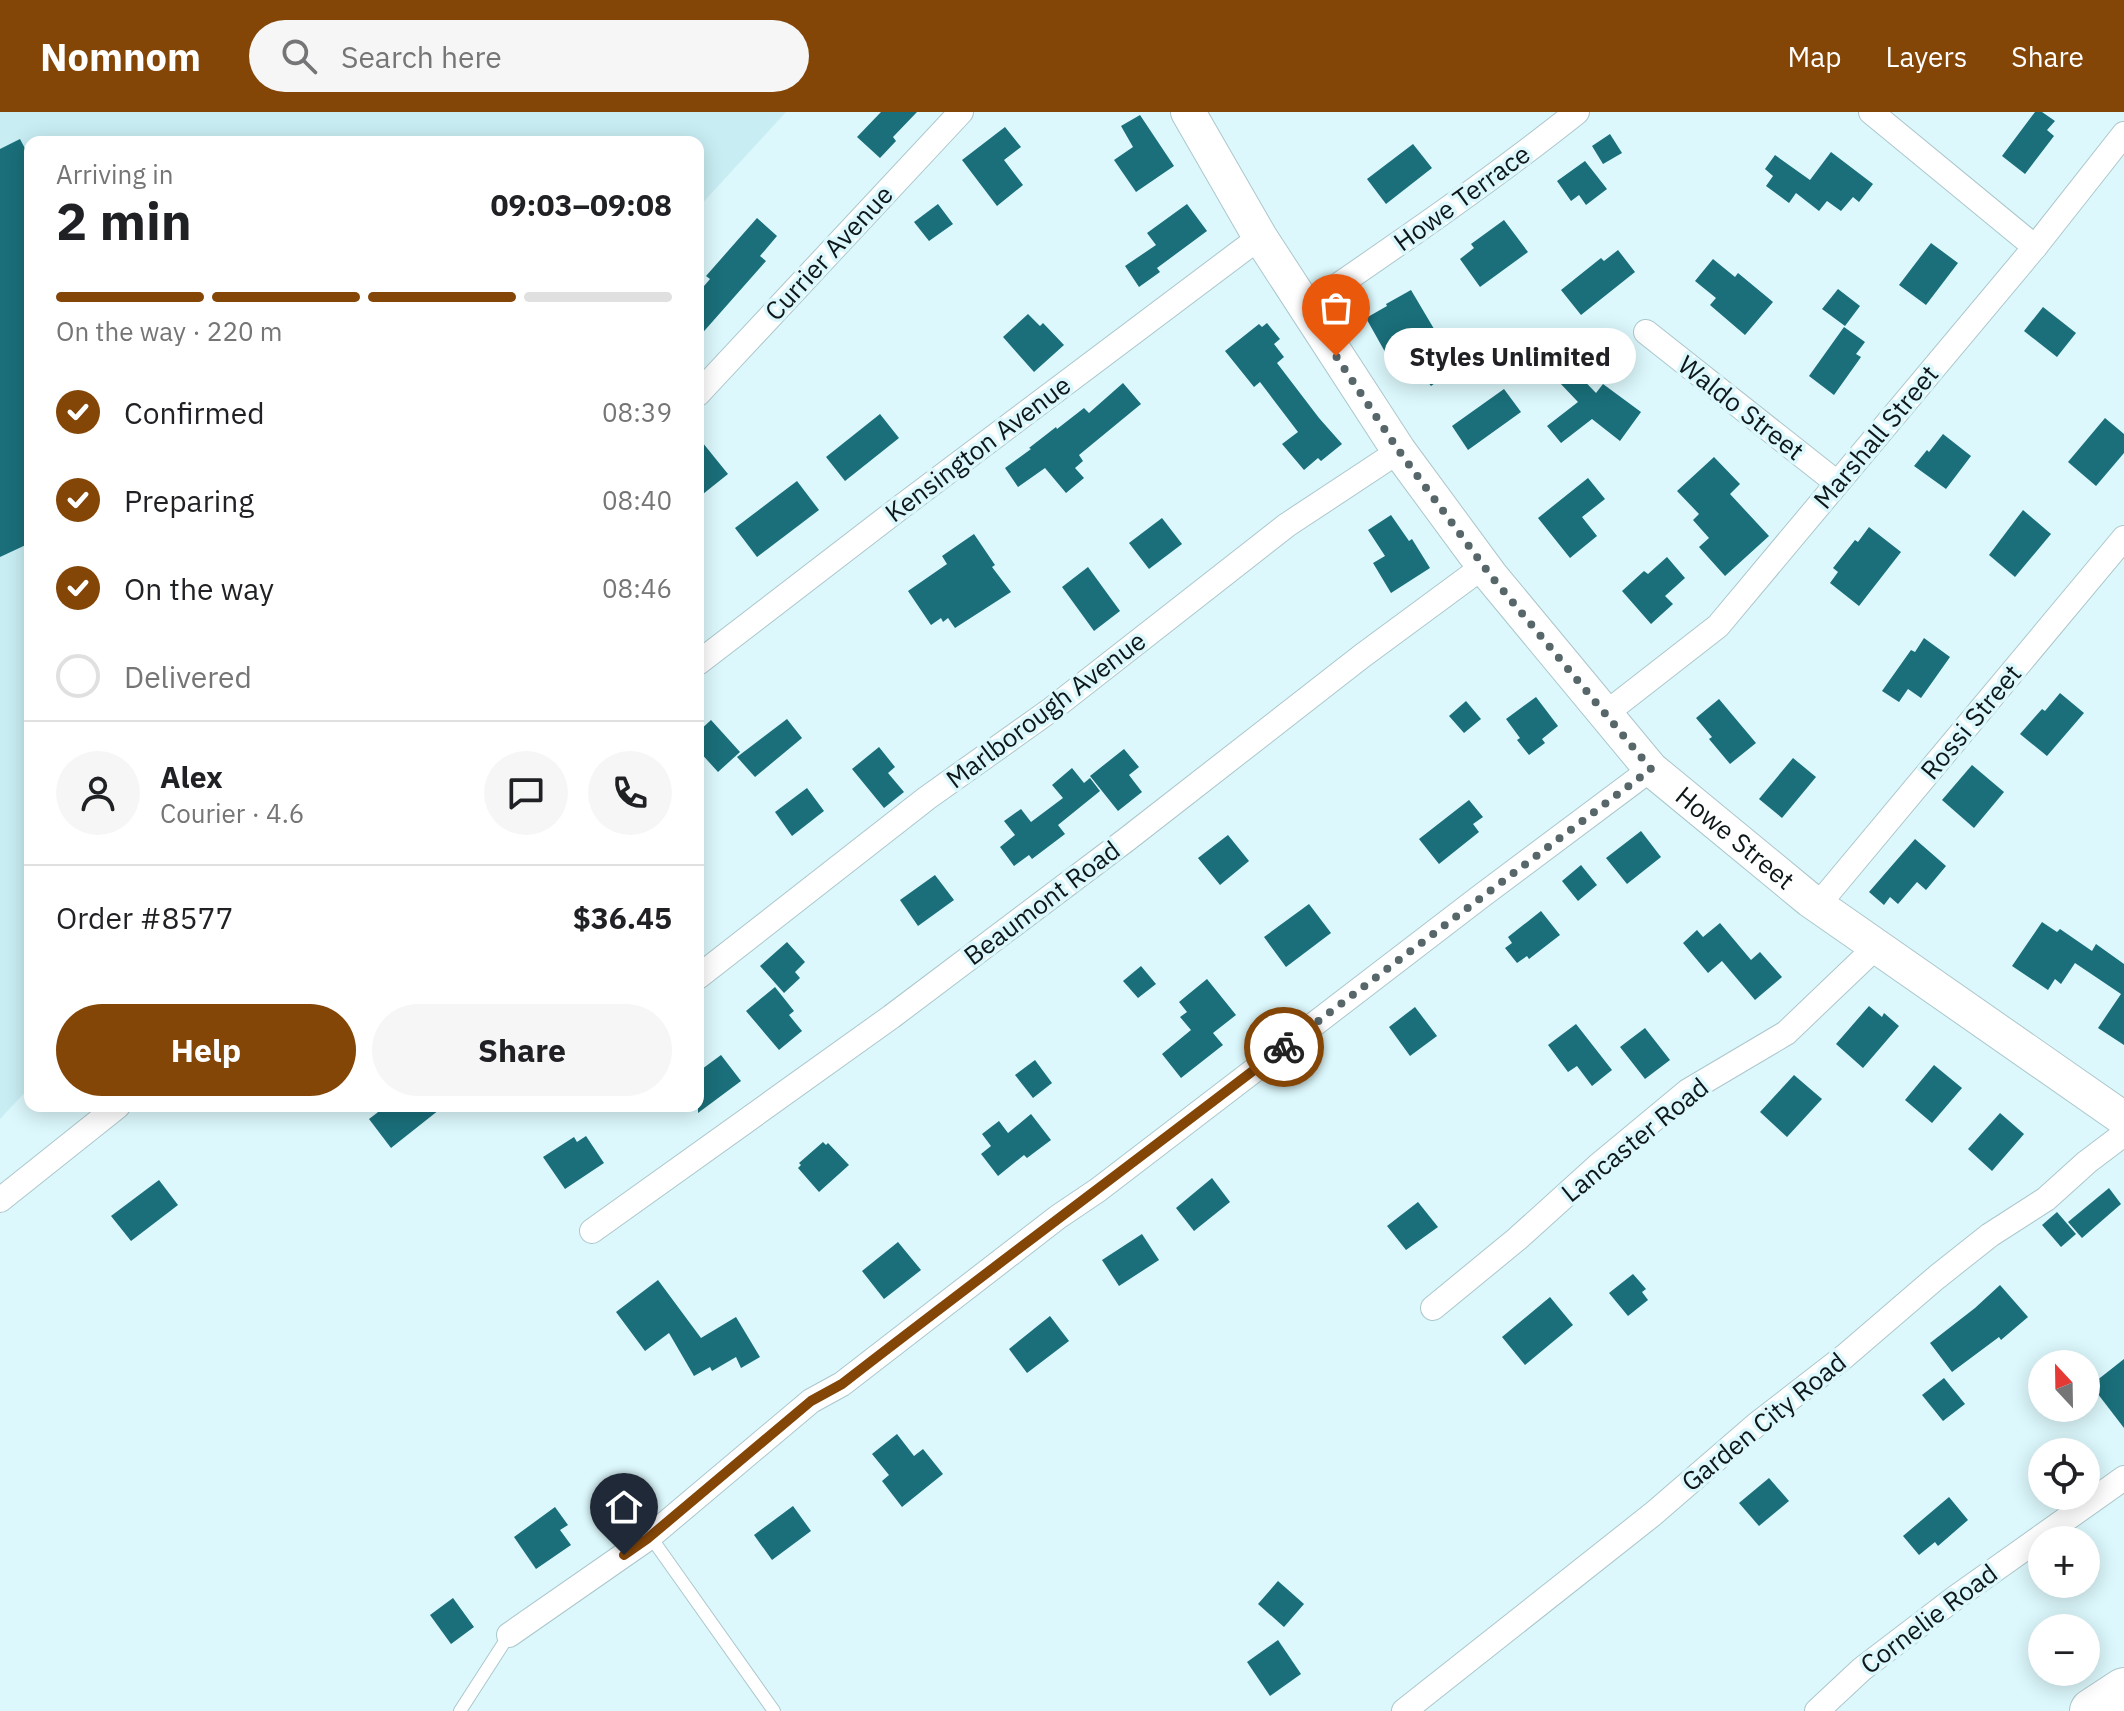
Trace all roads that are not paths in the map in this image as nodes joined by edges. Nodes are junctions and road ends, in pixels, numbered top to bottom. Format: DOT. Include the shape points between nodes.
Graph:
graph roads {
  1 [pos="961,112"];
  2 [pos="1188,112"];
  3 [pos="1577,112"];
  4 [pos="1871,112"];
  5 [pos="2124,134"];
  6 [pos="1260,237"];
  7 [pos="2035,247"];
  8 [pos="1305,308"];
  9 [pos="1646,332"];
  10 [pos="704,388"];
  11 [pos="1399,451"];
  12 [pos="1837,483"];
  13 [pos="2124,538"];
  14 [pos="1484,566"];
  15 [pos="704,658"];
  16 [pos="1605,714"];
  17 [pos="1651,769"];
  18 [pos="1818,905"];
  19 [pos="1876,947"];
  20 [pos="704,972"];
  21 [pos="110,1112"];
  22 [pos="2124,1119"];
  23 [pos="2124,1134"];
  24 [pos="0,1200"];
  25 [pos="592,1231"];
  26 [pos="1433,1308"];
  27 [pos="2124,1478"];
  28 [pos="650,1536"];
  29 [pos="509,1635"];
  30 [pos="2124,1690"];
  31 [pos="460,1711"];
  32 [pos="774,1711"];
  33 [pos="1404,1711"];
  34 [pos="1817,1711"];
  35 [pos="2092,1711"];
  1 -- 10 [label="street, Currier Avenue"];
  2 -- 6 [label="main road, Howe Street"];
  3 -- 8 [label="street, Howe Terrace"];
  4 -- 7 [label="street"];
  5 -- 7 [label="street, Marshall Street"];
  6 -- 8 [label="main road, Howe Street"];
  6 -- 15 [label="street, Kensington Avenue"];
  7 -- 12 [label="street, Marshall Street"];
  8 -- 11 [label="main road, Howe Street"];
  9 -- 12 [label="street, Waldo Street"];
  11 -- 14 [label="main road, Howe Street"];
  11 -- 20 [label="street, Marlborough Avenue" via="1287,525"];
  12 -- 16 [label="street, Marshall Street" via="1718,626"];
  13 -- 18 [label="street, Rossi Street"];
  14 -- 16 [label="main road, Howe Street"];
  14 -- 25 [label="street, Beaumont Road" via="891,1017"];
  16 -- 17 [label="main road, Howe Street"];
  17 -- 18 [label="main road, Howe Street"];
  17 -- 28 [label="street" via="842,1384 811,1401"];
  18 -- 19 [label="main road, Howe Street"];
  19 -- 22 [label="main road, Howe Street"];
  19 -- 26 [label="street, Lancaster Road" via="1786,1033 1688,1091"];
  21 -- 24 [label="street"];
  23 -- 33 [label="street, Garden City Road" via="2046,1199 1937,1277 1653,1514"];
  27 -- 34 [label="street, Cornelie Road" via="1943,1606"];
  28 -- 29 [label="street"];
  28 -- 32 [label="lane"];
  29 -- 31 [label="lane"];
  30 -- 35 [label="highway"];
}
